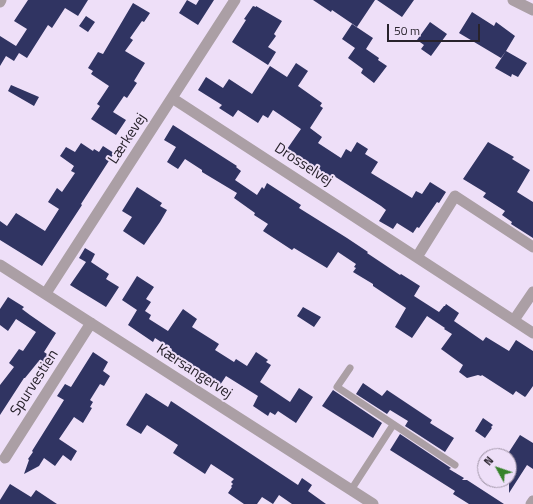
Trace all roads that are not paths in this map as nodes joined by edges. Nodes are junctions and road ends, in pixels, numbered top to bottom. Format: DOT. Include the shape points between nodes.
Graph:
graph roads {
  1 [pos="235,0"];
  2 [pos="513,0"];
  3 [pos="533,10"];
  4 [pos="172,98"];
  5 [pos="533,247"];
  6 [pos="417,257"];
  7 [pos="0,265"];
  8 [pos="533,292"];
  9 [pos="46,293"];
  10 [pos="514,320"];
  11 [pos="91,323"];
  12 [pos="533,333"];
  13 [pos="350,368"];
  14 [pos="393,425"];
  15 [pos="5,458"];
  16 [pos="455,465"];
  17 [pos="351,490"];
  18 [pos="533,501"];
  19 [pos="373,504"];
  20 [pos="531,504"];
  1 -- 4 [label="street, Lærkevej"];
  2 -- 3 [label="street"];
  4 -- 6 [label="street, Drosselvej"];
  4 -- 9 [label="street, Lærkevej"];
  5 -- 6 [label="street" via="455,196"];
  6 -- 10 [label="street, Drosselvej"];
  7 -- 9 [label="street, Kærsangervej"];
  8 -- 10 [label="street"];
  9 -- 11 [label="street, Kærsangervej"];
  10 -- 12 [label="street, Drosselvej"];
  11 -- 15 [label="street, Spurvestien"];
  11 -- 17 [label="street, Kærsangervej"];
  13 -- 14 [label="lane" via="336,387"];
  14 -- 16 [label="lane"];
  14 -- 17 [label="lane"];
  17 -- 19 [label="street, Kærsangervej"];
  18 -- 20 [label="street"];
}
